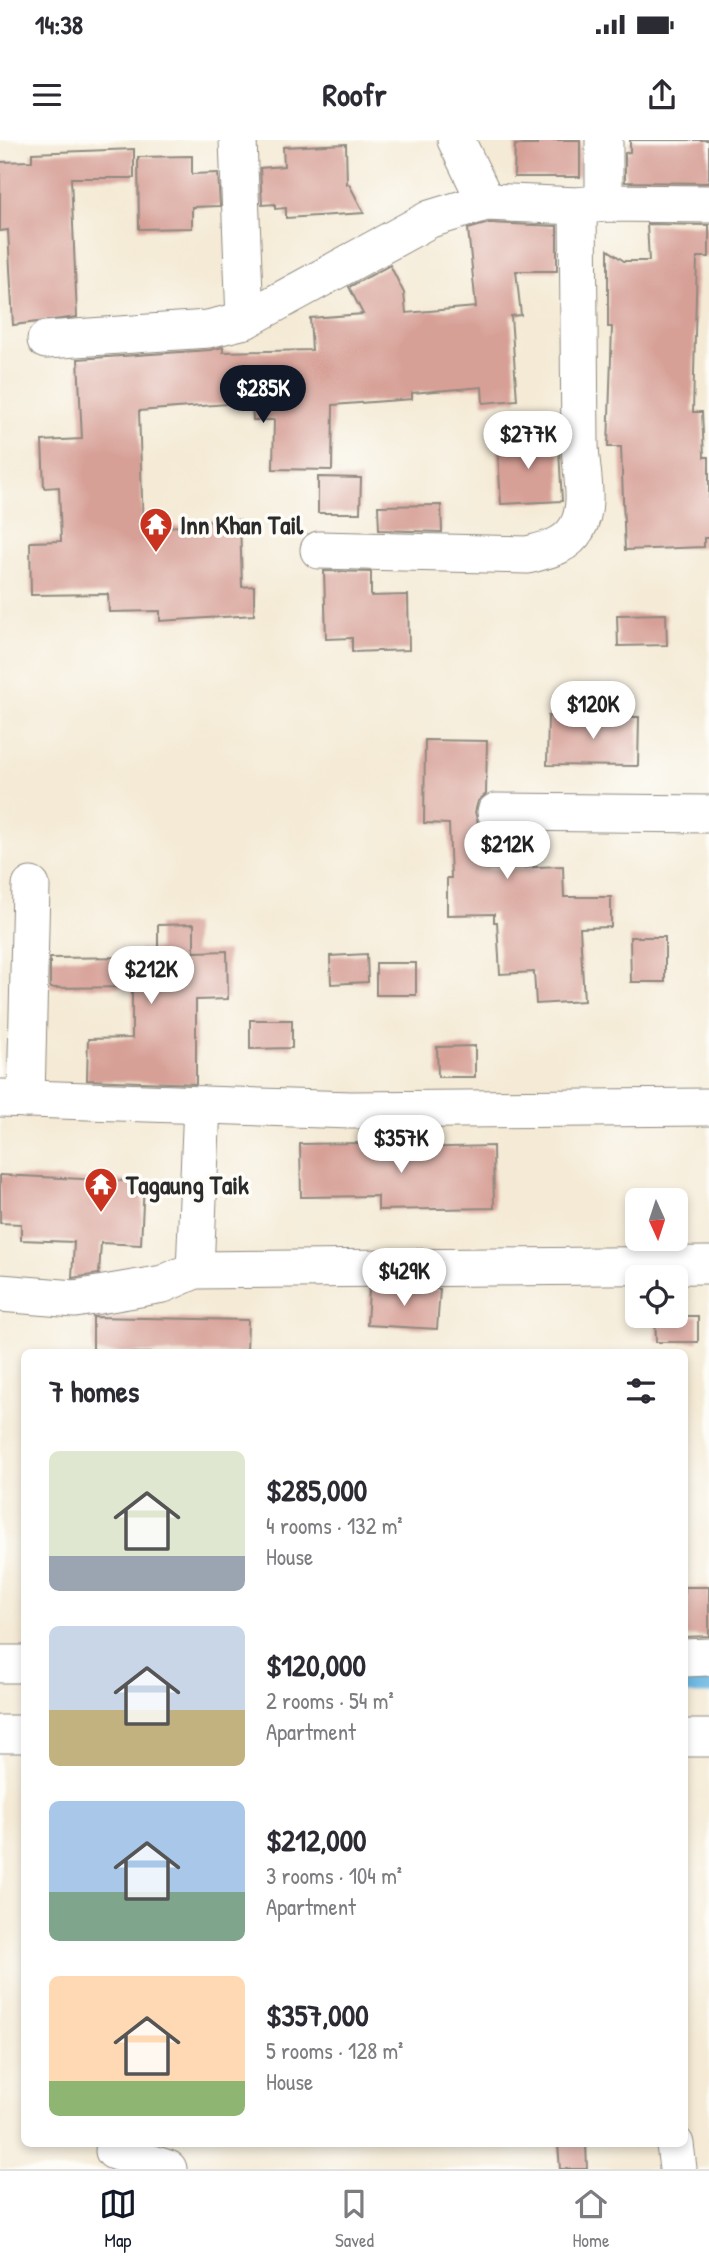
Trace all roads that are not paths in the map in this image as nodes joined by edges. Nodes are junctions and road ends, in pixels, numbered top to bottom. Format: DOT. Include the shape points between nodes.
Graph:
graph roads {
  1 [pos="238,140"];
  2 [pos="456,140"];
  3 [pos="604,140"];
  4 [pos="486,202"];
  5 [pos="591,204"];
  6 [pos="709,204"];
  7 [pos="245,320"];
  8 [pos="46,341"];
  9 [pos="319,550"];
  10 [pos="496,813"];
  11 [pos="709,814"];
  12 [pos="31,886"];
  13 [pos="13,1099"];
  14 [pos="202,1105"];
  15 [pos="709,1107"];
  16 [pos="709,1265"];
  17 [pos="195,1269"];
  18 [pos="0,1293"];
  19 [pos="709,1657"];
  20 [pos="688,1658"];
  21 [pos="0,1664"];
  22 [pos="21,1664"];
  23 [pos="0,1734"];
  24 [pos="21,1734"];
  25 [pos="688,1738"];
  26 [pos="709,1738"];
  27 [pos="676,2147"];
  28 [pos="114,2151"];
  29 [pos="168,2169"];
  30 [pos="678,2169"];
  1 -- 7 [label="street"];
  2 -- 4 [label="street"];
  3 -- 5 [label="street"];
  4 -- 5 [label="street"];
  4 -- 7 [label="street" via="430,219"];
  5 -- 6 [label="street"];
  5 -- 9 [label="street" via="580,454 584,504 579,526 569,539 554,549 527,555"];
  7 -- 8 [label="street" via="197,330"];
  10 -- 11 [label="street"];
  12 -- 13 [label="street"];
  13 -- 14 [label="street"];
  14 -- 15 [label="street" via="351,1110"];
  14 -- 17 [label="street"];
  16 -- 17 [label="street"];
  17 -- 18 [label="street" via="163,1284 75,1299"];
  19 -- 20 [label="street"];
  21 -- 22 [label="street"];
  23 -- 24 [label="street"];
  25 -- 26 [label="street"];
  27 -- 30 [label="street"];
  28 -- 29 [label="street"];
}
